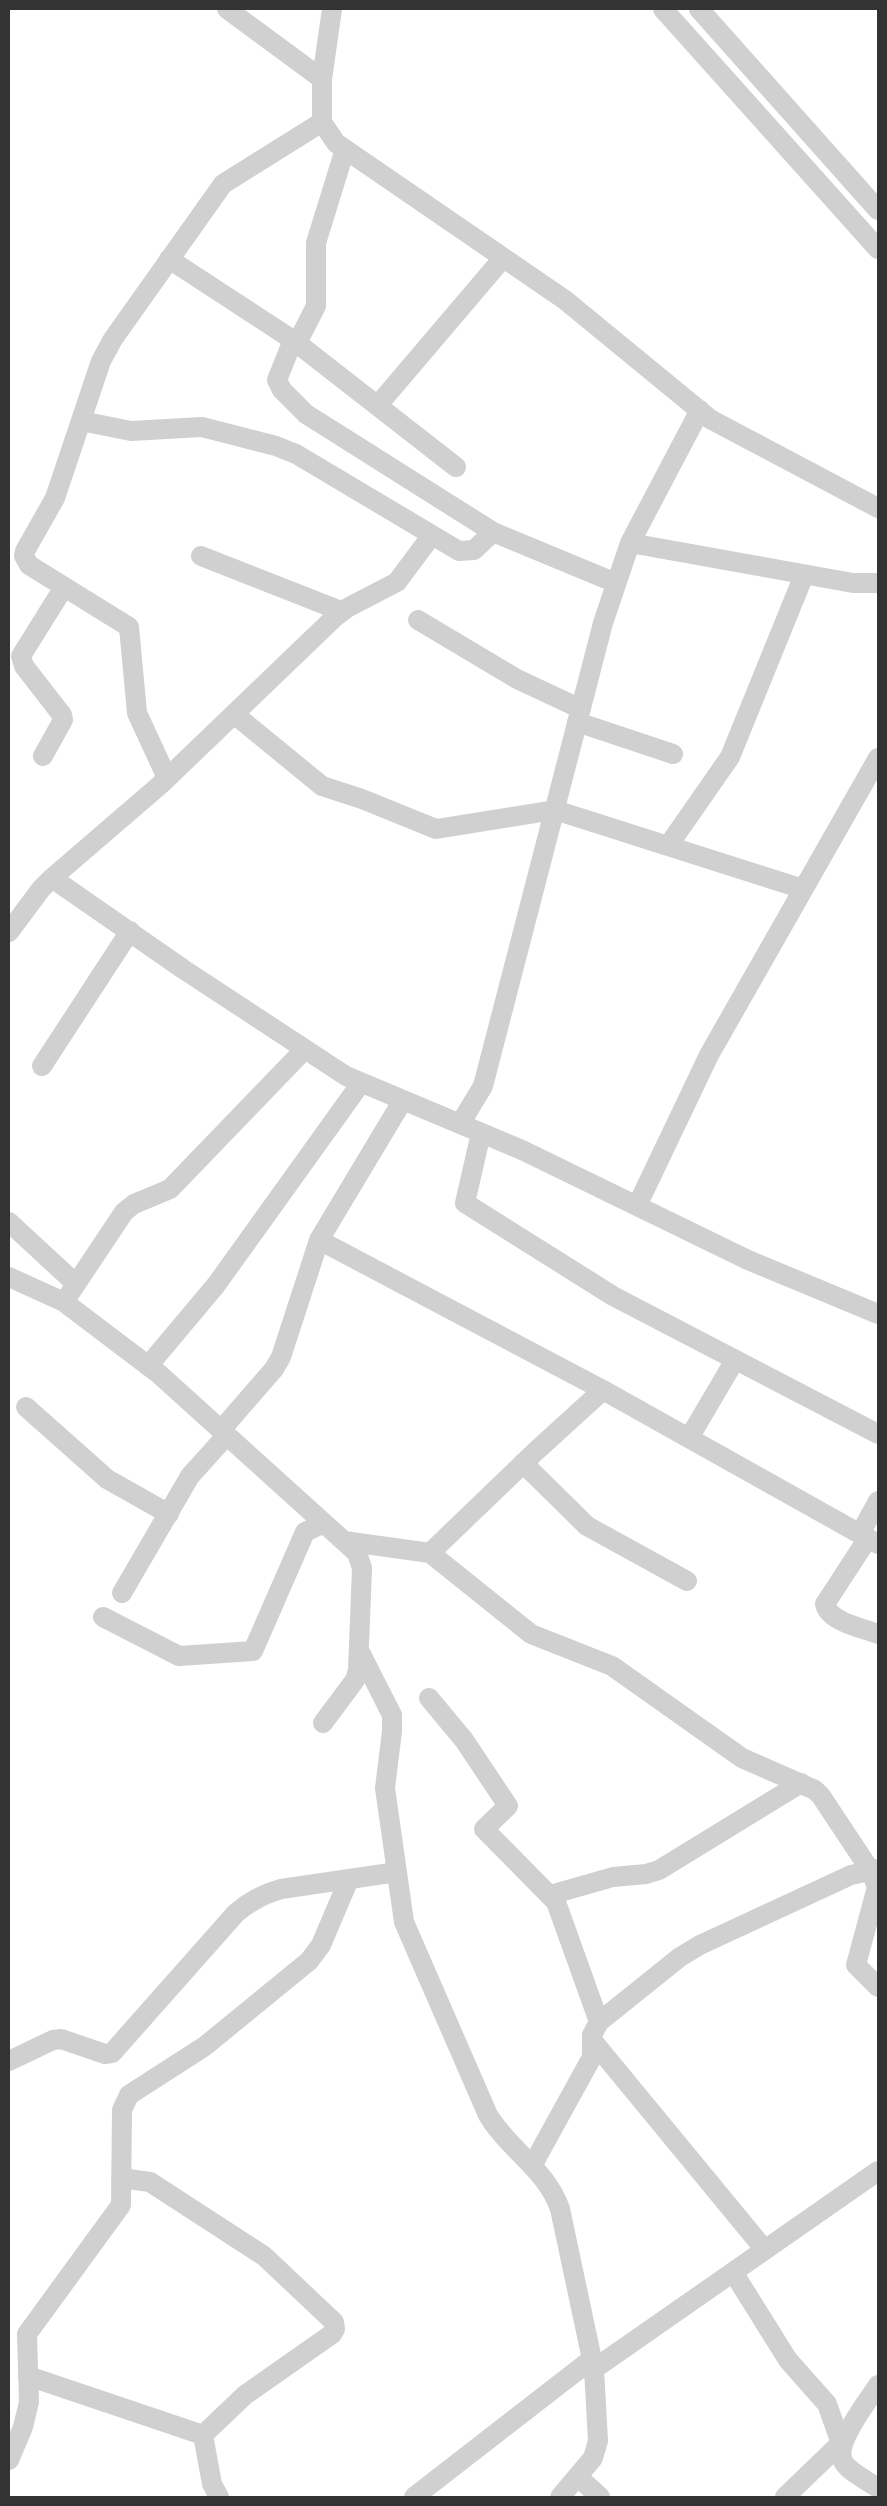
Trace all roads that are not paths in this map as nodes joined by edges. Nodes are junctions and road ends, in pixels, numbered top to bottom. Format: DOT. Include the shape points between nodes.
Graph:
graph roads {
  1 [pos="227,9"];
  2 [pos="332,9"];
  3 [pos="663,9"];
  4 [pos="699,9"];
  5 [pos="322,79"];
  6 [pos="322,122"];
  7 [pos="345,149"];
  8 [pos="878,210"];
  9 [pos="878,248"];
  10 [pos="503,258"];
  11 [pos="169,259"];
  12 [pos="295,341"];
  13 [pos="378,405"];
  14 [pos="700,410"];
  15 [pos="81,421"];
  16 [pos="456,467"];
  17 [pos="878,508"];
  18 [pos="493,532"];
  19 [pos="432,535"];
  20 [pos="630,543"];
  21 [pos="201,556"];
  22 [pos="804,575"];
  23 [pos="616,582"];
  24 [pos="878,583"];
  25 [pos="64,587"];
  26 [pos="341,611"];
  27 [pos="418,620"];
  28 [pos="234,714"];
  29 [pos="579,716"];
  30 [pos="673,754"];
  31 [pos="43,756"];
  32 [pos="878,758"];
  33 [pos="167,778"];
  34 [pos="555,810"];
  35 [pos="668,846"];
  36 [pos="52,878"];
  37 [pos="803,889"];
  38 [pos="130,931"];
  39 [pos="9,932"];
  40 [pos="305,1049"];
  41 [pos="42,1066"];
  42 [pos="361,1082"];
  43 [pos="402,1100"];
  44 [pos="460,1124"];
  45 [pos="481,1133"];
  46 [pos="637,1206"];
  47 [pos="9,1222"];
  48 [pos="319,1240"];
  49 [pos="9,1277"];
  50 [pos="76,1284"];
  51 [pos="64,1302"];
  52 [pos="878,1314"];
  53 [pos="735,1360"];
  54 [pos="148,1366"];
  55 [pos="603,1390"];
  56 [pos="26,1407"];
  57 [pos="224,1432"];
  58 [pos="878,1434"];
  59 [pos="689,1438"];
  60 [pos="523,1462"];
  61 [pos="878,1501"];
  62 [pos="168,1514"];
  63 [pos="324,1523"];
  64 [pos="869,1539"];
  65 [pos="344,1542"];
  66 [pos="430,1553"];
  67 [pos="687,1581"];
  68 [pos="122,1594"];
  69 [pos="103,1617"];
  70 [pos="878,1634"];
  71 [pos="361,1654"];
  72 [pos="429,1698"];
  73 [pos="323,1723"];
  74 [pos="801,1783"];
  75 [pos="874,1870"];
  76 [pos="397,1872"];
  77 [pos="349,1879"];
  78 [pos="550,1895"];
  79 [pos="878,1987"];
  80 [pos="596,2031"];
  81 [pos="9,2061"];
  82 [pos="532,2166"];
  83 [pos="878,2171"];
  84 [pos="121,2178"];
  85 [pos="765,2250"];
  86 [pos="733,2272"];
  87 [pos="593,2364"];
  88 [pos="28,2376"];
  89 [pos="878,2385"];
  90 [pos="203,2435"];
  91 [pos="843,2441"];
  92 [pos="11,2448"];
  93 [pos="578,2477"];
  94 [pos="878,2488"];
  95 [pos="878,2492"];
  96 [pos="219,2497"];
  97 [pos="414,2497"];
  98 [pos="560,2497"];
  99 [pos="600,2497"];
  100 [pos="786,2497"];
  101 [pos="874,2497"];
  1 -- 5 [label="street"];
  2 -- 5 [label="street"];
  3 -- 9 [label="street"];
  4 -- 8 [label="street"];
  5 -- 6 [label="street"];
  6 -- 7 [label="street" via="328,135"];
  6 -- 11 [label="street" via="223,184"];
  7 -- 10 [label="street"];
  7 -- 12 [label="street" via="316,243 316,306"];
  10 -- 13 [label="street"];
  10 -- 14 [label="street" via="574,307"];
  11 -- 12 [label="street"];
  11 -- 15 [label="street" via="106,351"];
  12 -- 13 [label="street"];
  12 -- 18 [label="street" via="277,380 299,408"];
  13 -- 16 [label="street"];
  14 -- 17 [label="street" via="716,423"];
  14 -- 20 [label="street"];
  15 -- 19 [label="street" via="131,431 202,427 276,446 296,454"];
  15 -- 25 [label="street" via="55,498 24,556 29,565"];
  18 -- 19 [label="street" via="470,552 459,551"];
  18 -- 23 [label="street"];
  19 -- 26 [label="street" via="397,582"];
  20 -- 22 [label="street"];
  20 -- 23 [label="street"];
  21 -- 26 [label="street"];
  22 -- 24 [label="street" via="866,585"];
  22 -- 35 [label="street" via="730,757"];
  23 -- 29 [label="street"];
  25 -- 31 [label="street" via="21,656 24,666 64,720"];
  25 -- 33 [label="street" via="129,627 137,713"];
  26 -- 28 [label="street"];
  27 -- 29 [label="street"];
  28 -- 33 [label="street"];
  28 -- 34 [label="street" via="322,786 436,829"];
  29 -- 30 [label="street"];
  29 -- 34 [label="street"];
  32 -- 37 [label="street"];
  33 -- 36 [label="street"];
  34 -- 35 [label="street"];
  34 -- 44 [label="street" via="483,1086"];
  35 -- 37 [label="street"];
  36 -- 38 [label="street"];
  36 -- 39 [label="street"];
  37 -- 46 [label="street" via="708,1055"];
  38 -- 40 [label="street"];
  38 -- 41 [label="street"];
  40 -- 42 [label="street"];
  40 -- 50 [label="street" via="170,1189 134,1204 124,1212"];
  42 -- 43 [label="street"];
  42 -- 54 [label="street" via="216,1285"];
  43 -- 44 [label="street"];
  43 -- 48 [label="street"];
  44 -- 45 [label="street"];
  45 -- 46 [label="street"];
  45 -- 53 [label="street" via="465,1203 613,1296"];
  46 -- 52 [label="street" via="748,1260"];
  47 -- 50 [label="street"];
  48 -- 55 [label="street"];
  48 -- 57 [label="street" via="281,1357"];
  49 -- 51 [label="street"];
  50 -- 51 [label="street"];
  51 -- 54 [label="street"];
  53 -- 58 [label="street"];
  53 -- 59 [label="street"];
  54 -- 57 [label="street"];
  55 -- 59 [label="street"];
  55 -- 60 [label="street"];
  56 -- 62 [label="street" via="107,1479"];
  57 -- 62 [label="street" via="195,1468"];
  57 -- 63 [label="street"];
  59 -- 64 [label="street"];
  60 -- 66 [label="street"];
  60 -- 67 [label="street" via="581,1521"];
  61 -- 64 [label="street"];
  62 -- 68 [label="street"];
  63 -- 65 [label="street"];
  63 -- 69 [label="street" via="305,1532 253,1650 179,1656"];
  64 -- 70 [label="street" via="825,1604 833,1616"];
  65 -- 66 [label="street"];
  65 -- 71 [label="street" via="357,1553 362,1568"];
  66 -- 74 [label="street" via="531,1634 612,1666 742,1758"];
  71 -- 73 [label="street" via="355,1680"];
  71 -- 76 [label="street" via="392,1715 385,1783"];
  72 -- 78 [label="street" via="464,1740 508,1806 484,1829"];
  74 -- 75 [label="street" via="821,1796"];
  74 -- 78 [label="street" via="659,1870"];
  75 -- 79 [label="street" via="877,1887 856,1965"];
  75 -- 80 [label="street" via="851,1875 700,1945 680,1957"];
  76 -- 77 [label="street"];
  76 -- 82 [label="street" via="407,1931 488,2115 499,2132"];
  77 -- 81 [label="street" via="281,1889 250,1901 112,2052 105,2054 61,2039"];
  77 -- 84 [label="street" via="321,1945 308,1961 205,2046 129,2095 122,2110"];
  78 -- 80 [label="street" via="561,1914"];
  80 -- 82 [label="street" via="592,2057"];
  80 -- 85 [label="street"];
  82 -- 87 [label="street" via="552,2188 560,2209"];
  83 -- 85 [label="street"];
  84 -- 88 [label="street" via="119,2209 27,2334"];
  84 -- 90 [label="street" via="150,2182 256,2250 334,2322 332,2334 245,2395"];
  85 -- 86 [label="street"];
  86 -- 87 [label="street"];
  86 -- 91 [label="street" via="788,2360 827,2404"];
  87 -- 93 [label="street" via="598,2441 594,2458"];
  87 -- 97 [label="street"];
  88 -- 90 [label="street"];
  88 -- 92 [label="street" via="27,2415"];
  89 -- 91 [label="street"];
  90 -- 96 [label="street" via="212,2484"];
  91 -- 94 [label="street" via="842,2461"];
  91 -- 100 [label="street"];
  93 -- 98 [label="street"];
  93 -- 99 [label="street"];
  95 -- 101 [label="street"];
}
